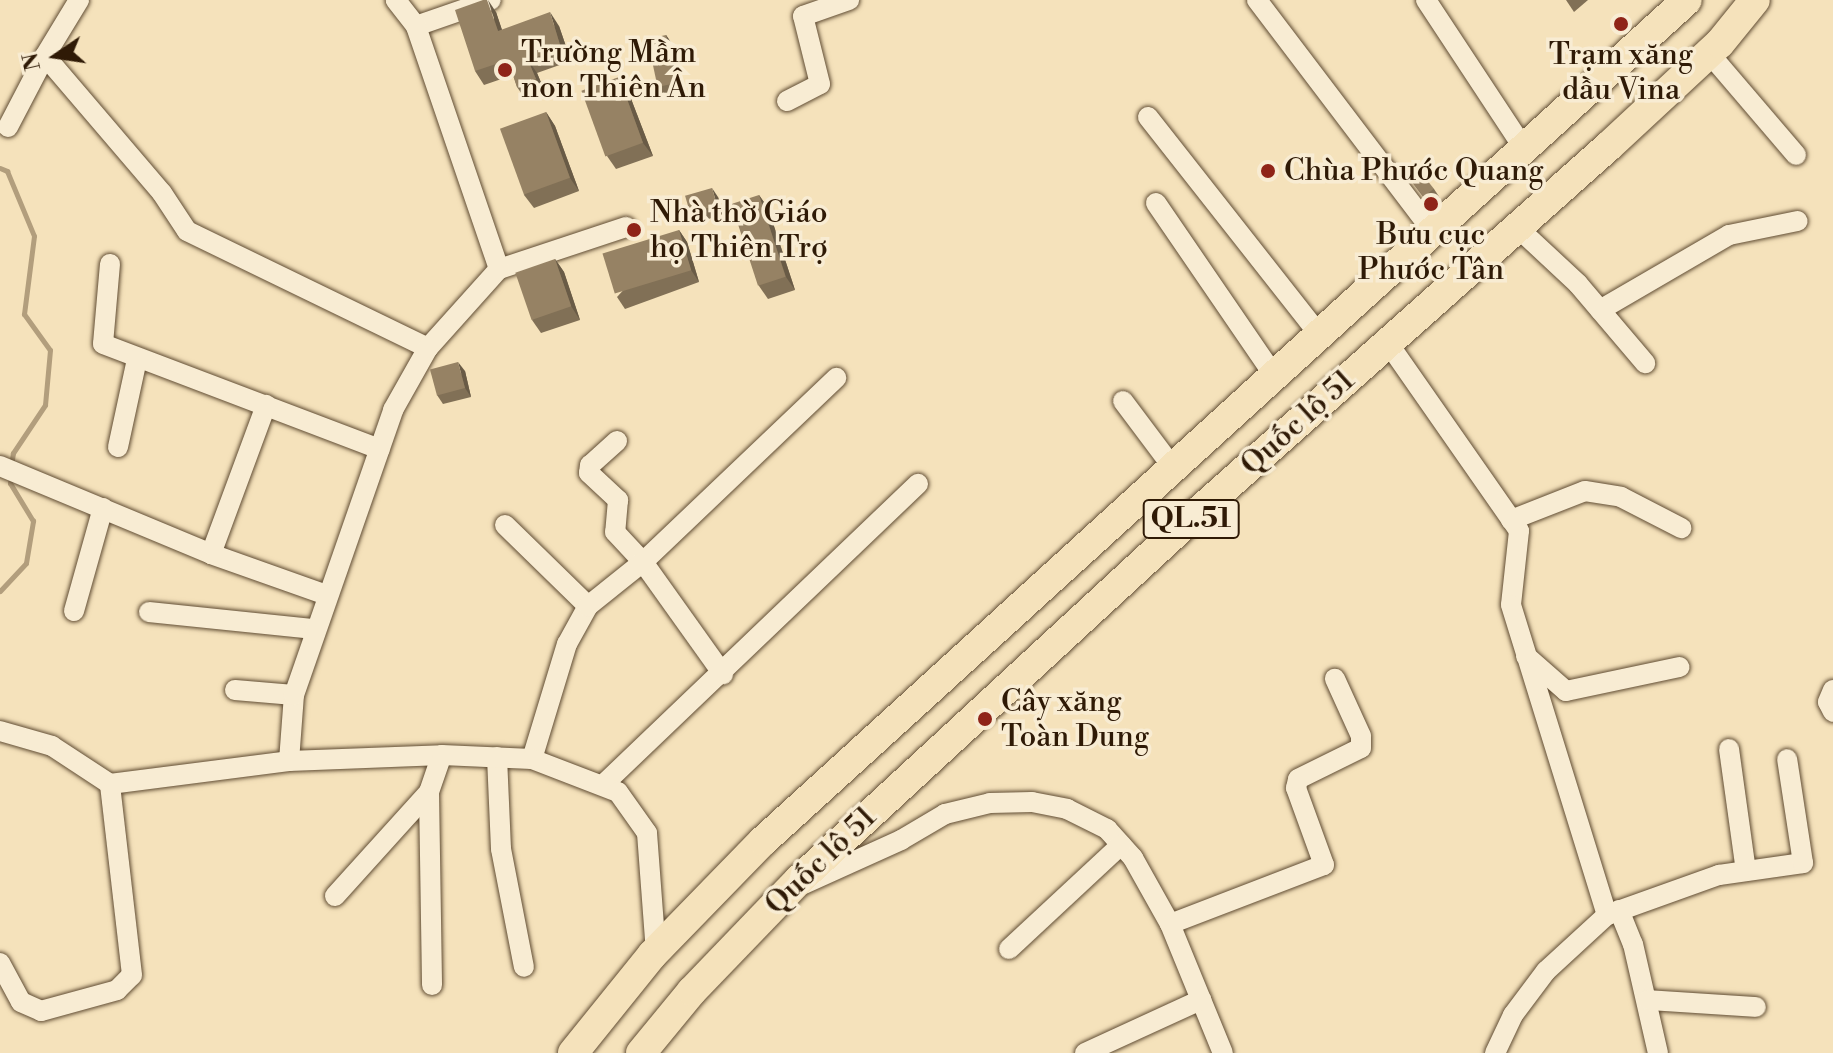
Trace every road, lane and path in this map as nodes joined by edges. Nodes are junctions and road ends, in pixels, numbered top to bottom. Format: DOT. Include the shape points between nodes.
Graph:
graph roads {
  1 [pos="79,0"];
  2 [pos="396,0"];
  3 [pos="491,0"];
  4 [pos="849,0"];
  5 [pos="1257,0"];
  6 [pos="1426,0"];
  7 [pos="1687,0"];
  8 [pos="1755,0"];
  9 [pos="416,26"];
  10 [pos="1709,53"];
  11 [pos="45,56"];
  12 [pos="787,101"];
  13 [pos="1148,117"];
  14 [pos="8,127"];
  15 [pos="1525,150"];
  16 [pos="1796,155"];
  17 [pos="1156,203"];
  18 [pos="1798,221"];
  19 [pos="626,227"];
  20 [pos="1518,228"];
  21 [pos="1433,232"];
  22 [pos="110,264"];
  23 [pos="499,269"];
  24 [pos="1600,310"];
  25 [pos="1318,333"];
  26 [pos="1388,343"];
  27 [pos="428,348"];
  28 [pos="137,359"];
  29 [pos="1645,363"];
  30 [pos="1273,374"];
  31 [pos="836,378"];
  32 [pos="1123,401"];
  33 [pos="266,405"];
  34 [pos="617,441"];
  35 [pos="118,447"];
  36 [pos="380,449"];
  37 [pos="1171,465"];
  38 [pos="10,470"];
  39 [pos="918,484"];
  40 [pos="103,508"];
  41 [pos="1511,520"];
  42 [pos="505,525"];
  43 [pos="1681,528"];
  44 [pos="211,554"];
  45 [pos="643,562"];
  46 [pos="327,595"];
  47 [pos="588,606"];
  48 [pos="74,611"];
  49 [pos="149,612"];
  50 [pos="314,629"];
  51 [pos="1524,653"];
  52 [pos="1680,667"];
  53 [pos="723,674"];
  54 [pos="1335,679"];
  55 [pos="235,690"];
  56 [pos="1833,690"];
  57 [pos="294,695"];
  58 [pos="1833,712"];
  59 [pos="0,731"];
  60 [pos="1729,749"];
  61 [pos="442,755"];
  62 [pos="497,757"];
  63 [pos="532,759"];
  64 [pos="1787,759"];
  65 [pos="289,761"];
  66 [pos="605,783"];
  67 [pos="110,784"];
  68 [pos="429,792"];
  69 [pos="1121,845"];
  70 [pos="1746,871"];
  71 [pos="789,890"];
  72 [pos="335,896"];
  73 [pos="1613,912"];
  74 [pos="1170,924"];
  75 [pos="1009,949"];
  76 [pos="656,952"];
  77 [pos="0,963"];
  78 [pos="524,967"];
  79 [pos="432,985"];
  80 [pos="1201,1000"];
  81 [pos="1648,1000"];
  82 [pos="1756,1007"];
  83 [pos="573,1053"];
  84 [pos="641,1053"];
  85 [pos="1085,1053"];
  86 [pos="1223,1053"];
  87 [pos="1495,1053"];
  88 [pos="1658,1053"];
  1 -- 11 [label="street"];
  2 -- 9 [label="street"];
  3 -- 9 [label="street"];
  4 -- 12 [label="street" via="803,16 820,84"];
  5 -- 21 [label="street"];
  6 -- 15 [label="street"];
  7 -- 15 [label="highway, Quốc lộ 51 / QL.51"];
  8 -- 10 [label="highway, Quốc lộ 51 / QL.51"];
  9 -- 23 [label="street"];
  10 -- 16 [label="street"];
  10 -- 20 [label="highway, Quốc lộ 51 / QL.51"];
  11 -- 14 [label="street"];
  11 -- 27 [label="street" via="162,193 187,231"];
  13 -- 25 [label="street"];
  15 -- 21 [label="highway, Quốc lộ 51 / QL.51"];
  17 -- 30 [label="street"];
  18 -- 24 [label="street" via="1729,235"];
  19 -- 23 [label="street"];
  20 -- 24 [label="street"];
  20 -- 26 [label="highway, Quốc lộ 51 / QL.51"];
  21 -- 25 [label="highway, Quốc lộ 51 / QL.51"];
  22 -- 28 [label="street" via="103,344"];
  23 -- 27 [label="street"];
  24 -- 29 [label="street"];
  25 -- 30 [label="highway, Quốc lộ 51 / QL.51"];
  26 -- 41 [label="street"];
  26 -- 71 [label="highway, Quốc lộ 51 / QL.51"];
  27 -- 36 [label="street" via="393,410"];
  28 -- 33 [label="street"];
  28 -- 35 [label="street"];
  30 -- 37 [label="highway, Quốc lộ 51 / QL.51"];
  31 -- 45 [label="street"];
  32 -- 37 [label="street"];
  33 -- 36 [label="street"];
  33 -- 44 [label="street"];
  34 -- 45 [label="street" via="590,465 589,473 618,500 612,524"];
  36 -- 46 [label="street"];
  37 -- 76 [label="highway, Quốc lộ 51 / QL.51" via="763,841"];
  38 -- 40 [label="street"];
  39 -- 53 [label="street"];
  40 -- 44 [label="street"];
  40 -- 48 [label="street"];
  41 -- 43 [label="street" via="1585,491 1621,497"];
  41 -- 51 [label="street" via="1522,541 1511,596"];
  42 -- 47 [label="street"];
  44 -- 46 [label="street"];
  45 -- 47 [label="street"];
  45 -- 53 [label="street"];
  46 -- 50 [label="street"];
  47 -- 63 [label="street" via="567,644"];
  49 -- 50 [label="street"];
  50 -- 57 [label="street"];
  51 -- 52 [label="street" via="1566,691"];
  51 -- 73 [label="street"];
  53 -- 66 [label="street"];
  54 -- 74 [label="street" via="1361,736 1361,748 1298,779 1296,788 1324,865"];
  55 -- 57 [label="street"];
  56 -- 58 [label="street" via="1828,702"];
  57 -- 65 [label="street"];
  59 -- 67 [label="street" via="52,746"];
  60 -- 70 [label="street"];
  61 -- 62 [label="street"];
  61 -- 65 [label="street"];
  61 -- 68 [label="street"];
  62 -- 63 [label="street"];
  62 -- 78 [label="street" via="501,849"];
  63 -- 66 [label="street"];
  64 -- 70 [label="street" via="1803,863"];
  65 -- 67 [label="street"];
  66 -- 76 [label="street" via="637,812 647,833"];
  67 -- 77 [label="street" via="132,975 117,990 41,1011 21,1002"];
  68 -- 72 [label="street"];
  68 -- 79 [label="street"];
  69 -- 71 [label="street" via="1107,829 1067,809 1032,802 990,803 945,814 901,840"];
  69 -- 74 [label="street"];
  69 -- 75 [label="street"];
  70 -- 73 [label="street" via="1677,887"];
  71 -- 84 [label="highway, Quốc lộ 51 / QL.51"];
  73 -- 81 [label="street"];
  73 -- 87 [label="street" via="1546,971 1513,1015"];
  74 -- 80 [label="street"];
  76 -- 83 [label="highway, Quốc lộ 51 / QL.51"];
  80 -- 85 [label="street"];
  80 -- 86 [label="street"];
  81 -- 82 [label="street"];
  81 -- 88 [label="street"];
}
